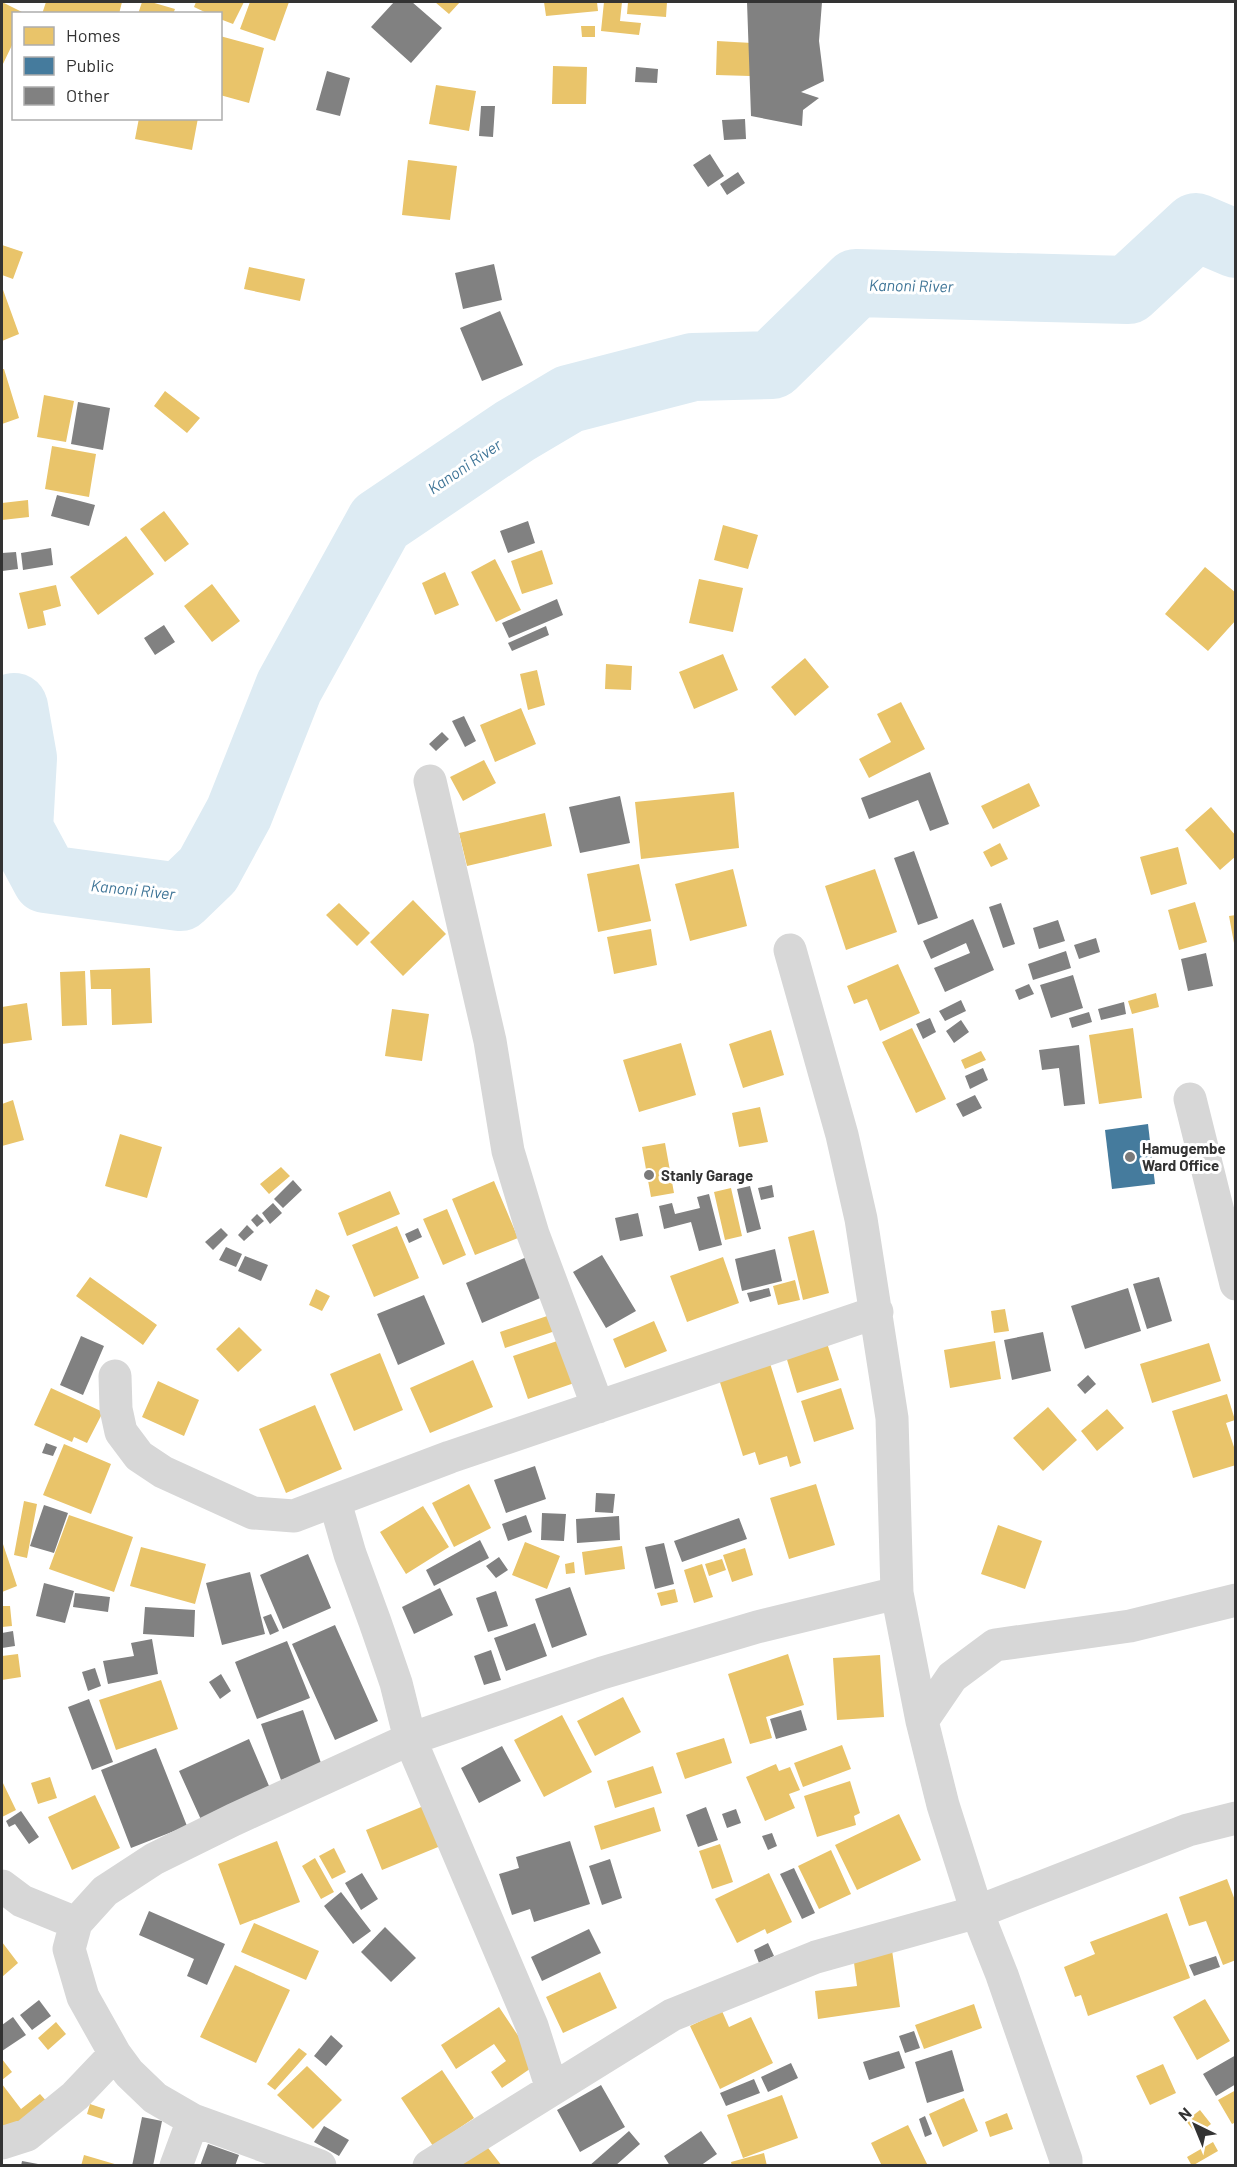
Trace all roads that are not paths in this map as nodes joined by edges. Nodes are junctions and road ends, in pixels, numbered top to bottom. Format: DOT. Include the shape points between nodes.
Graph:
graph roads {
  1 [pos="430,781"];
  2 [pos="789,950"];
  3 [pos="1190,1099"];
  4 [pos="1236,1284"];
  5 [pos="877,1312"];
  6 [pos="115,1377"];
  7 [pos="598,1407"];
  8 [pos="335,1502"];
  9 [pos="897,1593"];
  10 [pos="1236,1600"];
  11 [pos="922,1721"];
  12 [pos="410,1739"];
  13 [pos="1236,1818"];
  14 [pos="2,1886"];
  15 [pos="978,1912"];
  16 [pos="76,1923"];
  17 [pos="115,2054"];
  18 [pos="552,2089"];
  19 [pos="193,2120"];
  20 [pos="2,2143"];
  21 [pos="176,2166"];
  22 [pos="320,2166"];
  23 [pos="429,2166"];
  24 [pos="1066,2166"];
  1 -- 7 [label="street" via="490,1041 508,1151 533,1234"];
  2 -- 5 [label="street" via="842,1135"];
  3 -- 4 [label="street"];
  5 -- 7 [label="street"];
  5 -- 9 [label="street" via="892,1418"];
  6 -- 8 [label="street" via="121,1432 139,1456 164,1472 253,1513 294,1516"];
  7 -- 8 [label="street" via="450,1457"];
  8 -- 12 [label="street" via="396,1683"];
  9 -- 11 [label="street"];
  9 -- 12 [label="street" via="758,1627 602,1673"];
  10 -- 11 [label="street" via="1130,1626 995,1645 952,1677"];
  11 -- 15 [label="street"];
  12 -- 16 [label="street" via="154,1859 105,1890"];
  12 -- 18 [label="street" via="532,2026"];
  13 -- 15 [label="street" via="1188,1830"];
  14 -- 16 [label="street" via="22,1901"];
  15 -- 18 [label="street" via="816,1957 672,2015"];
  15 -- 24 [label="street"];
  16 -- 17 [label="street" via="69,1949 83,1996"];
  17 -- 19 [label="street" via="155,2098"];
  17 -- 20 [label="street" via="75,2096 27,2135"];
  18 -- 23 [label="street"];
  19 -- 21 [label="street"];
  19 -- 22 [label="street"];
}
